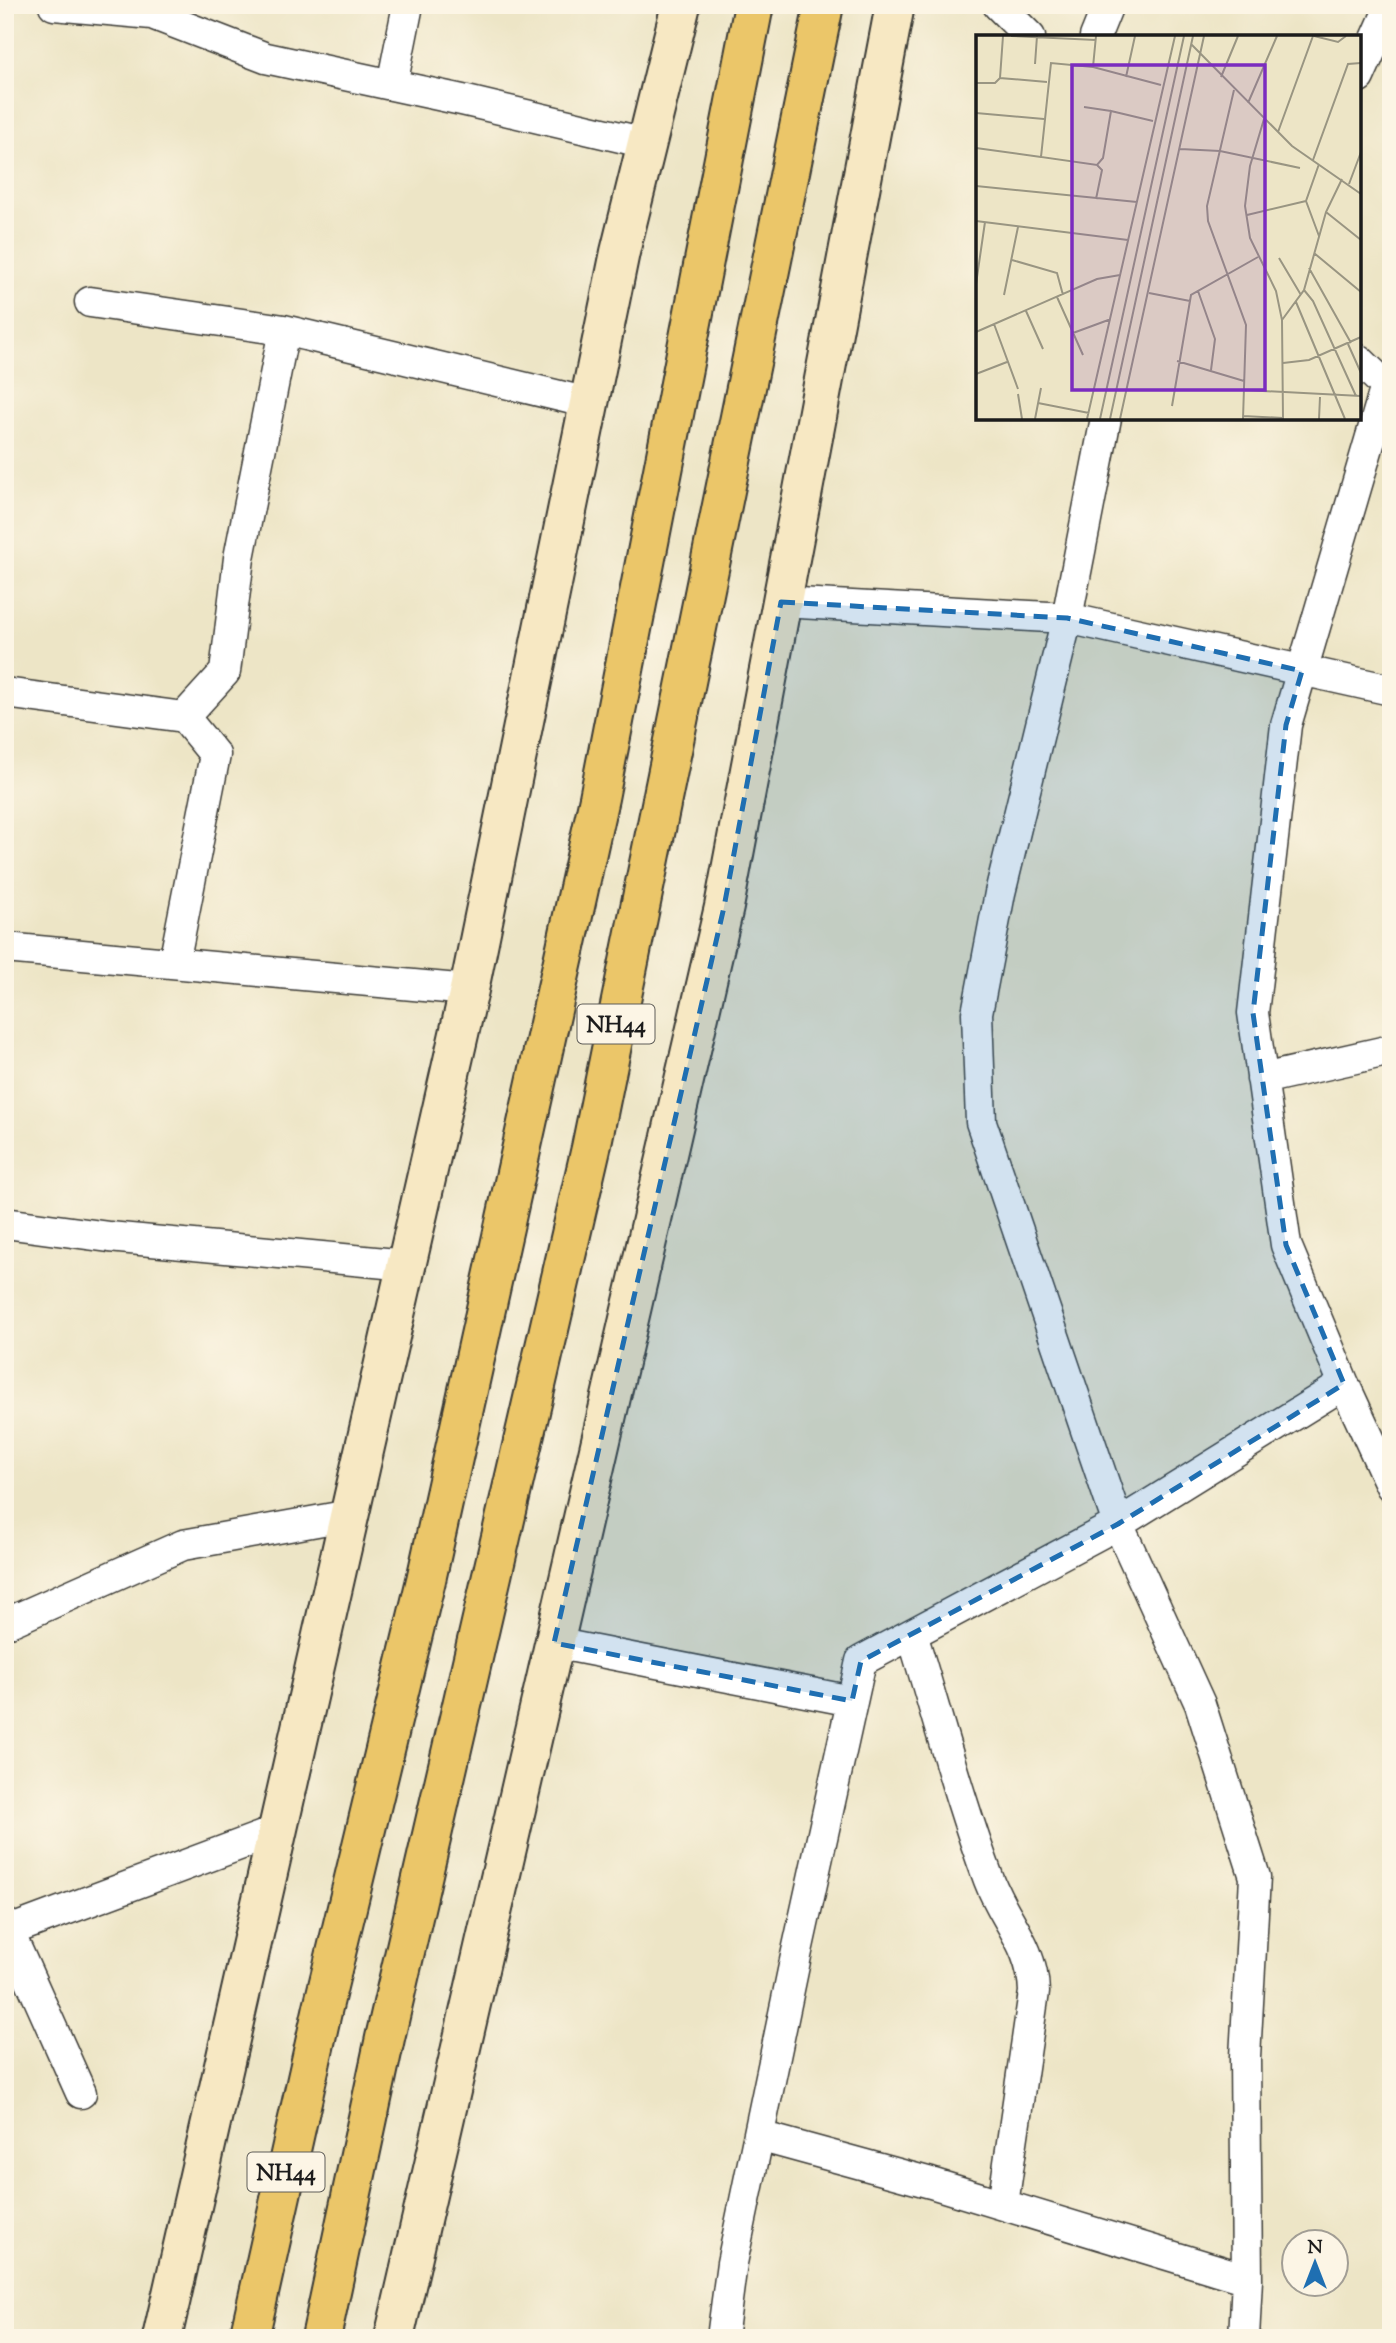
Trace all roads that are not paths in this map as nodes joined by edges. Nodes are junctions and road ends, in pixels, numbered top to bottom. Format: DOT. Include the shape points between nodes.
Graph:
graph roads {
  1 [pos="54,5"];
  2 [pos="408,5"];
  3 [pos="681,5"];
  4 [pos="754,5"];
  5 [pos="824,5"];
  6 [pos="895,5"];
  7 [pos="998,5"];
  8 [pos="1108,5"];
  9 [pos="1391,5"];
  10 [pos="152,10"];
  11 [pos="1028,35"];
  12 [pos="1097,35"];
  13 [pos="1361,73"];
  14 [pos="392,85"];
  15 [pos="646,143"];
  16 [pos="90,302"];
  17 [pos="284,330"];
  18 [pos="1361,362"];
  19 [pos="1388,388"];
  20 [pos="589,403"];
  21 [pos="1106,420"];
  22 [pos="781,603"];
  23 [pos="1067,618"];
  24 [pos="1302,671"];
  25 [pos="1391,690"];
  26 [pos="5,693"];
  27 [pos="184,717"];
  28 [pos="5,948"];
  29 [pos="173,963"];
  30 [pos="469,990"];
  31 [pos="1391,1050"];
  32 [pos="1262,1079"];
  33 [pos="5,1223"];
  34 [pos="407,1265"];
  35 [pos="1344,1384"];
  36 [pos="1391,1486"];
  37 [pos="350,1515"];
  38 [pos="1118,1524"];
  39 [pos="5,1624"];
  40 [pos="912,1634"];
  41 [pos="554,1643"];
  42 [pos="852,1701"];
  43 [pos="279,1830"];
  44 [pos="7,1927"];
  45 [pos="81,2094"];
  46 [pos="759,2136"];
  47 [pos="1003,2204"];
  48 [pos="1247,2279"];
  49 [pos="162,2338"];
  50 [pos="249,2338"];
  51 [pos="321,2338"];
  52 [pos="394,2338"];
  53 [pos="722,2338"];
  54 [pos="1244,2338"];
  1 -- 10 [label="street"];
  2 -- 14 [label="street"];
  3 -- 15 [label="street"];
  4 -- 50 [label="highway, NH44" via="598,798 426,1580"];
  5 -- 51 [label="highway, NH44" via="591,1147 385,2038"];
  6 -- 22 [label="street"];
  7 -- 11 [label="street"];
  8 -- 12 [label="street"];
  9 -- 13 [label="street"];
  10 -- 14 [label="street" via="266,58"];
  14 -- 15 [label="street"];
  15 -- 20 [label="street"];
  16 -- 17 [label="street"];
  17 -- 20 [label="street"];
  17 -- 27 [label="street" via="239,558 225,672"];
  18 -- 19 [label="street"];
  19 -- 24 [label="street"];
  20 -- 30 [label="street"];
  21 -- 23 [label="street"];
  22 -- 23 [label="street"];
  22 -- 41 [label="street" via="724,907"];
  23 -- 24 [label="street"];
  23 -- 38 [label="street" via="1000,893 977,1013 981,1122"];
  24 -- 25 [label="street"];
  24 -- 32 [label="street" via="1286,725 1252,1013"];
  26 -- 27 [label="street"];
  27 -- 29 [label="street" via="215,755"];
  28 -- 29 [label="street"];
  29 -- 30 [label="street"];
  30 -- 34 [label="street"];
  31 -- 32 [label="street"];
  32 -- 35 [label="street" via="1286,1245"];
  33 -- 34 [label="street"];
  34 -- 37 [label="street"];
  35 -- 36 [label="street"];
  35 -- 38 [label="street"];
  37 -- 39 [label="street" via="183,1545"];
  37 -- 43 [label="street"];
  38 -- 40 [label="street"];
  38 -- 48 [label="street" via="1200,1704 1255,1877 1245,2057"];
  40 -- 42 [label="street" via="860,1661"];
  40 -- 47 [label="street" via="989,1882 1022,1941 1034,1976"];
  41 -- 42 [label="street"];
  41 -- 52 [label="street"];
  42 -- 46 [label="street"];
  43 -- 44 [label="street"];
  43 -- 49 [label="street"];
  44 -- 45 [label="street"];
  46 -- 47 [label="street"];
  46 -- 53 [label="street" via="732,2263"];
  47 -- 48 [label="street"];
  48 -- 54 [label="street"];
}
